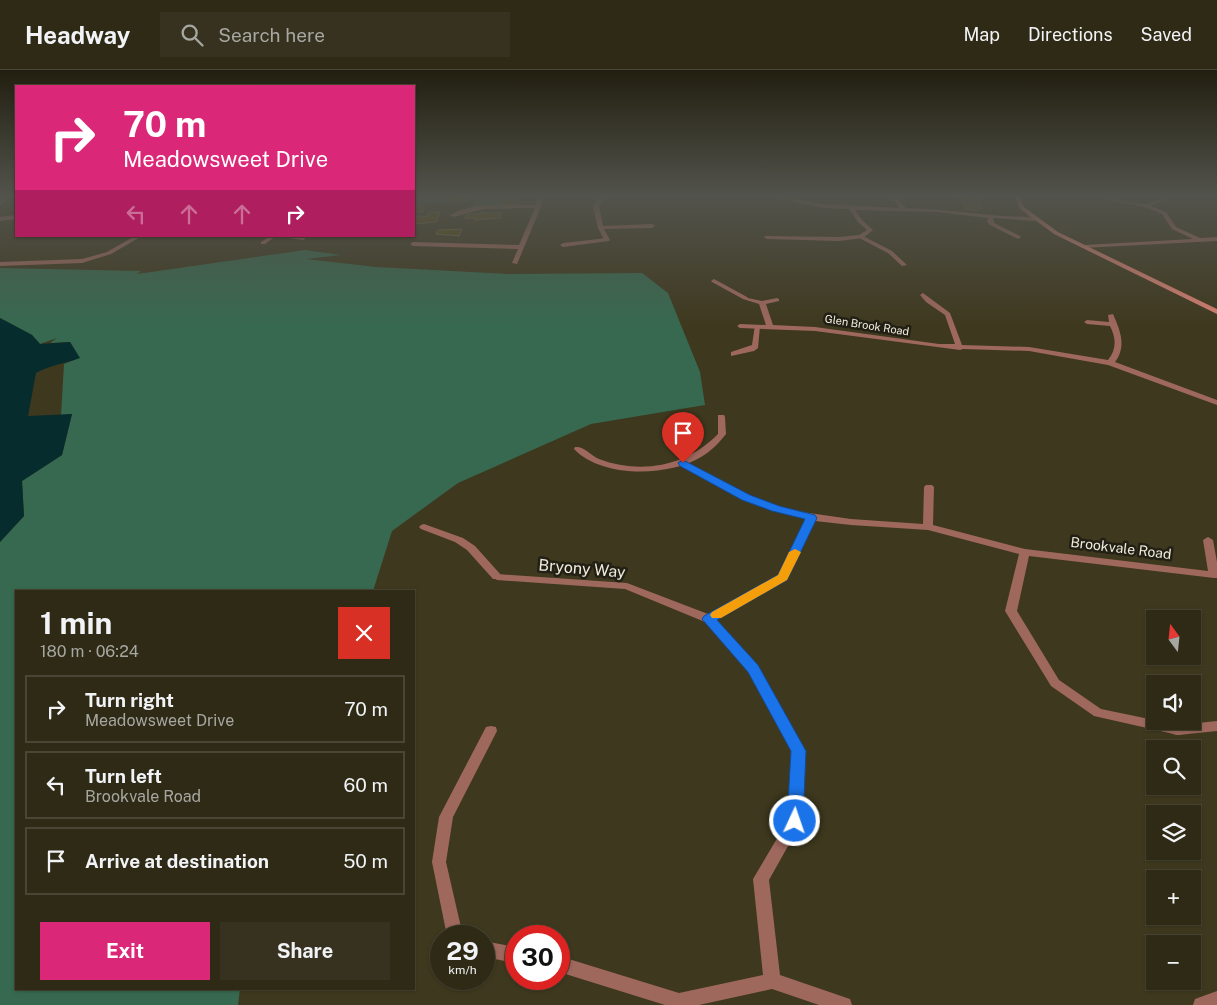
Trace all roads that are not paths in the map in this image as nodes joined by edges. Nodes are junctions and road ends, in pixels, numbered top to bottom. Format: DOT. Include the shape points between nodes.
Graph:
graph roads {
  1 [pos="132,240"];
  2 [pos="268,240"];
  3 [pos="524,240"];
  4 [pos="607,240"];
  5 [pos="867,240"];
  6 [pos="1069,240"];
  7 [pos="1200,240"];
  8 [pos="1206,240"];
  9 [pos="263,243"];
  10 [pos="413,244"];
  11 [pos="563,245"];
  12 [pos="521,247"];
  13 [pos="1084,247"];
  14 [pos="11,256"];
  15 [pos="515,263"];
  16 [pos="0,264"];
  17 [pos="904,266"];
  18 [pos="714,281"];
  19 [pos="923,294"];
  20 [pos="777,300"];
  21 [pos="762,303"];
  22 [pos="1217,312"];
  23 [pos="1111,315"];
  24 [pos="1086,322"];
  25 [pos="1114,324"];
  26 [pos="740,326"];
  27 [pos="757,326"];
  28 [pos="770,326"];
  29 [pos="960,348"];
  30 [pos="734,354"];
  31 [pos="1110,363"];
  32 [pos="1217,403"];
  33 [pos="722,418"];
  34 [pos="578,449"];
  35 [pos="683,463"];
  36 [pos="929,487"];
  37 [pos="811,518"];
  38 [pos="424,527"];
  39 [pos="928,527"];
  40 [pos="1208,540"];
  41 [pos="1025,552"];
  42 [pos="1215,575"];
  43 [pos="709,619"];
  44 [pos="1217,726"];
  45 [pos="491,731"];
  46 [pos="453,925"];
  47 [pos="570,967"];
  48 [pos="772,981"];
  49 [pos="1217,999"];
  50 [pos="844,1005"];
  51 [pos="1201,1005"];
  1 -- 16 [label="street" via="109,253 82,261"];
  2 -- 9 [label="street"];
  3 -- 12 [label="street"];
  4 -- 11 [label="street"];
  5 -- 17 [label="street" via="883,247"];
  6 -- 13 [label="street"];
  7 -- 8 [label="street"];
  7 -- 13 [label="street"];
  10 -- 12 [label="street"];
  12 -- 15 [label="street"];
  13 -- 22 [label="street"];
  14 -- 16 [label="street"];
  18 -- 21 [label="street" via="745,298"];
  19 -- 29 [label="street" via="948,314"];
  20 -- 21 [label="street"];
  21 -- 28 [label="street"];
  23 -- 25 [label="street"];
  24 -- 25 [label="street"];
  25 -- 31 [label="street" via="1120,344 1117,356"];
  26 -- 27 [label="street, Glen Brook Road"];
  27 -- 28 [label="street, Glen Brook Road"];
  27 -- 30 [label="street" via="755,346"];
  28 -- 29 [label="street, Glen Brook Road"];
  29 -- 31 [label="street, Glen Brook Road" via="1029,350"];
  31 -- 32 [label="street, Glen Brook Road"];
  33 -- 35 [label="street" via="722,434 718,439"];
  34 -- 35 [label="street" via="596,461 618,466 663,468"];
  35 -- 37 [label="street, Brookvale Road" via="746,497"];
  36 -- 39 [label="street"];
  37 -- 39 [label="street, Brookvale Road"];
  37 -- 43 [label="street" via="783,578"];
  38 -- 43 [label="street, Bryony Way" via="465,544 497,577 626,586"];
  39 -- 41 [label="street, Brookvale Road"];
  40 -- 42 [label="street, Brookvale Road"];
  41 -- 42 [label="street, Brookvale Road"];
  41 -- 44 [label="street" via="1011,611 1055,684 1098,713 1178,730"];
  43 -- 48 [label="street, Bryony Way" via="753,668 798,751 795,821 762,879"];
  45 -- 46 [label="street" via="446,817 439,862"];
  47 -- 48 [label="street" via="679,1001"];
  48 -- 50 [label="street"];
  49 -- 51 [label="street"];
}
